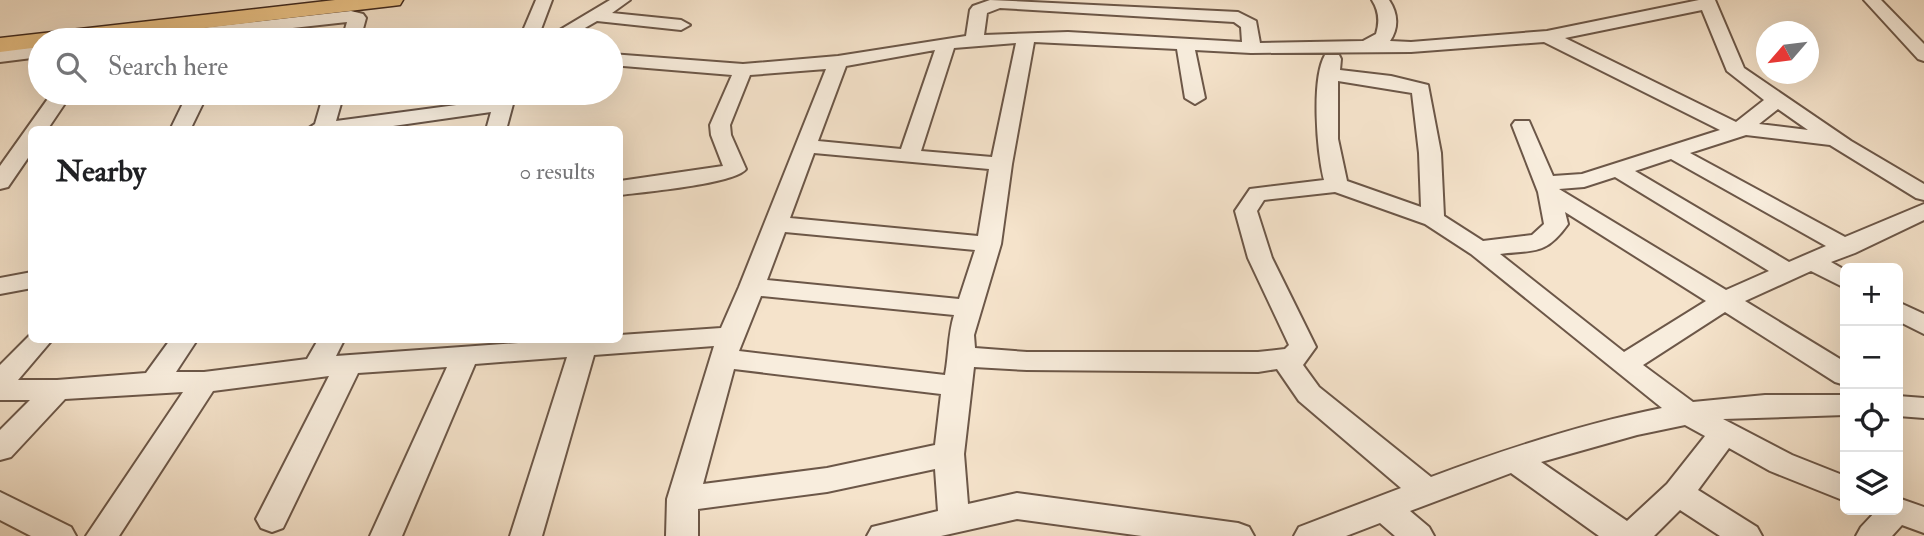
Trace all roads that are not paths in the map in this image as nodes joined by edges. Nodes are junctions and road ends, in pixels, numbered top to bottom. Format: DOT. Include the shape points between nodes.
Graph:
graph roads {
  1 [pos="392,0"];
  2 [pos="544,0"];
  3 [pos="622,0"];
  4 [pos="1380,0"];
  5 [pos="1872,0"];
  6 [pos="343,2"];
  7 [pos="1708,2"];
  8 [pos="595,16"];
  9 [pos="681,24"];
  10 [pos="95,28"];
  11 [pos="136,28"];
  12 [pos="271,28"];
  13 [pos="354,28"];
  14 [pos="533,28"];
  15 [pos="574,28"];
  16 [pos="28,35"];
  17 [pos="1547,36"];
  18 [pos="1026,37"];
  19 [pos="0,38"];
  20 [pos="974,40"];
  21 [pos="28,41"];
  22 [pos="947,43"];
  23 [pos="1185,44"];
  24 [pos="0,45"];
  25 [pos="1367,46"];
  26 [pos="1251,48"];
  27 [pos="1334,48"];
  28 [pos="28,53"];
  29 [pos="1924,55"];
  30 [pos="0,56"];
  31 [pos="623,60"];
  32 [pos="838,62"];
  33 [pos="743,70"];
  34 [pos="1329,74"];
  35 [pos="1195,98"];
  36 [pos="1776,100"];
  37 [pos="54,105"];
  38 [pos="192,105"];
  39 [pos="330,105"];
  40 [pos="467,105"];
  41 [pos="502,105"];
  42 [pos="1522,125"];
  43 [pos="39,126"];
  44 [pos="182,126"];
  45 [pos="322,126"];
  46 [pos="339,126"];
  47 [pos="497,126"];
  48 [pos="1740,129"];
  49 [pos="1836,140"];
  50 [pos="28,141"];
  51 [pos="804,146"];
  52 [pos="1673,152"];
  53 [pos="909,156"];
  54 [pos="1001,164"];
  55 [pos="1618,170"];
  56 [pos="28,171"];
  57 [pos="2,177"];
  58 [pos="1337,185"];
  59 [pos="1547,187"];
  60 [pos="623,188"];
  61 [pos="1924,193"];
  62 [pos="1924,211"];
  63 [pos="1433,219"];
  64 [pos="776,224"];
  65 [pos="989,244"];
  66 [pos="1847,248"];
  67 [pos="1479,249"];
  68 [pos="1813,262"];
  69 [pos="1789,273"];
  70 [pos="1840,277"];
  71 [pos="28,282"];
  72 [pos="0,286"];
  73 [pos="752,287"];
  74 [pos="1724,300"];
  75 [pos="968,308"];
  76 [pos="1903,313"];
  77 [pos="1924,325"];
  78 [pos="36,343"];
  79 [pos="182,343"];
  80 [pos="329,343"];
  81 [pos="543,344"];
  82 [pos="584,345"];
  83 [pos="726,347"];
  84 [pos="408,350"];
  85 [pos="466,355"];
  86 [pos="962,358"];
  87 [pos="1284,359"];
  88 [pos="348,365"];
  89 [pos="1623,365"];
  90 [pos="316,367"];
  91 [pos="1840,372"];
  92 [pos="0,382"];
  93 [pos="154,382"];
  94 [pos="204,382"];
  95 [pos="956,386"];
  96 [pos="0,390"];
  97 [pos="57,390"];
  98 [pos="1840,405"];
  99 [pos="1903,406"];
  100 [pos="1924,408"];
  101 [pos="1688,413"];
  102 [pos="1723,434"];
  103 [pos="0,449"];
  104 [pos="949,454"];
  105 [pos="1514,459"];
  106 [pos="1840,487"];
  107 [pos="1426,491"];
  108 [pos="1678,493"];
  109 [pos="683,499"];
  110 [pos="0,505"];
  111 [pos="1384,508"];
  112 [pos="1903,512"];
  113 [pos="1892,515"];
  114 [pos="272,519"];
  115 [pos="954,520"];
  116 [pos="1924,520"];
  117 [pos="60,536"];
  118 [pos="102,536"];
  119 [pos="386,536"];
  120 [pos="526,536"];
  121 [pos="682,536"];
  122 [pos="883,536"];
  123 [pos="1238,536"];
  124 [pos="1310,536"];
  125 [pos="1418,536"];
  126 [pos="1623,536"];
  127 [pos="1633,536"];
  128 [pos="1746,536"];
  129 [pos="1872,536"];
  1 -- 6 [label="main road"];
  2 -- 14 [label="street"];
  3 -- 8 [label="street"];
  4 -- 25 [label="street" via="1386,9 1387,30 1379,42"];
  5 -- 29 [label="street"];
  6 -- 10 [label="main road"];
  6 -- 11 [label="main road"];
  7 -- 17 [label="street"];
  7 -- 36 [label="street" via="1730,66"];
  8 -- 9 [label="street"];
  8 -- 15 [label="street"];
  12 -- 13 [label="street" via="351,16 357,18"];
  16 -- 19 [label="main road"];
  17 -- 25 [label="street"];
  17 -- 48 [label="street"];
  18 -- 20 [label="street"];
  18 -- 23 [label="street"];
  18 -- 54 [label="street"];
  20 -- 22 [label="street"];
  20 -- 26 [label="street" via="979,9 998,3 1238,16 1250,26"];
  21 -- 24 [label="main road"];
  22 -- 32 [label="street"];
  22 -- 53 [label="street"];
  23 -- 26 [label="street"];
  23 -- 35 [label="street"];
  25 -- 27 [label="street"];
  26 -- 27 [label="street"];
  27 -- 34 [label="street"];
  28 -- 30 [label="street"];
  31 -- 33 [label="street"];
  32 -- 33 [label="street"];
  32 -- 51 [label="street"];
  33 -- 60 [label="street" via="720,125 735,169"];
  34 -- 58 [label="street" via="1328,162"];
  34 -- 63 [label="street" via="1421,89"];
  36 -- 48 [label="street"];
  36 -- 49 [label="street"];
  37 -- 43 [label="street"];
  38 -- 44 [label="street"];
  39 -- 45 [label="street"];
  40 -- 46 [label="street"];
  41 -- 47 [label="street"];
  42 -- 59 [label="street"];
  48 -- 49 [label="street"];
  48 -- 52 [label="street"];
  49 -- 61 [label="street"];
  50 -- 57 [label="street"];
  51 -- 53 [label="street"];
  51 -- 64 [label="street"];
  52 -- 55 [label="street"];
  52 -- 66 [label="street"];
  53 -- 54 [label="street"];
  54 -- 65 [label="street"];
  55 -- 59 [label="street"];
  55 -- 69 [label="street"];
  56 -- 57 [label="street"];
  58 -- 63 [label="street"];
  58 -- 87 [label="street" via="1258,194 1246,211 1253,241 1303,347 1293,358"];
  59 -- 67 [label="street" via="1556,224 1547,237 1524,245"];
  59 -- 74 [label="street"];
  62 -- 66 [label="street"];
  63 -- 67 [label="street"];
  64 -- 65 [label="street"];
  64 -- 73 [label="street"];
  65 -- 75 [label="street"];
  66 -- 68 [label="street"];
  67 -- 89 [label="street"];
  68 -- 69 [label="street"];
  68 -- 70 [label="street"];
  69 -- 74 [label="street"];
  71 -- 72 [label="street"];
  73 -- 75 [label="street"];
  73 -- 83 [label="street"];
  74 -- 89 [label="street"];
  74 -- 91 [label="street"];
  75 -- 86 [label="street" via="961,335"];
  76 -- 77 [label="street"];
  78 -- 92 [label="street"];
  79 -- 93 [label="street"];
  80 -- 90 [label="street"];
  81 -- 82 [label="street"];
  81 -- 85 [label="street"];
  82 -- 83 [label="street"];
  82 -- 120 [label="street"];
  83 -- 95 [label="street"];
  83 -- 109 [label="street"];
  84 -- 85 [label="street"];
  84 -- 88 [label="street"];
  85 -- 119 [label="street"];
  86 -- 87 [label="street" via="1027,362"];
  86 -- 95 [label="street"];
  87 -- 107 [label="street" via="1308,394"];
  88 -- 90 [label="street"];
  88 -- 114 [label="street"];
  89 -- 101 [label="street"];
  90 -- 94 [label="street"];
  93 -- 94 [label="street"];
  93 -- 97 [label="street"];
  94 -- 118 [label="street"];
  95 -- 104 [label="street"];
  96 -- 97 [label="street"];
  97 -- 103 [label="street"];
  98 -- 101 [label="street"];
  99 -- 100 [label="street"];
  101 -- 102 [label="street"];
  101 -- 105 [label="street"];
  102 -- 106 [label="street"];
  102 -- 108 [label="street"];
  104 -- 109 [label="street" via="827,480"];
  104 -- 115 [label="street"];
  105 -- 107 [label="street"];
  105 -- 126 [label="street"];
  107 -- 111 [label="street"];
  108 -- 127 [label="street"];
  108 -- 128 [label="street"];
  109 -- 121 [label="street"];
  110 -- 117 [label="street"];
  111 -- 124 [label="street"];
  111 -- 125 [label="street"];
  112 -- 116 [label="street"];
  113 -- 129 [label="street"];
  115 -- 122 [label="street"];
  115 -- 123 [label="street" via="1017,506"];
}
